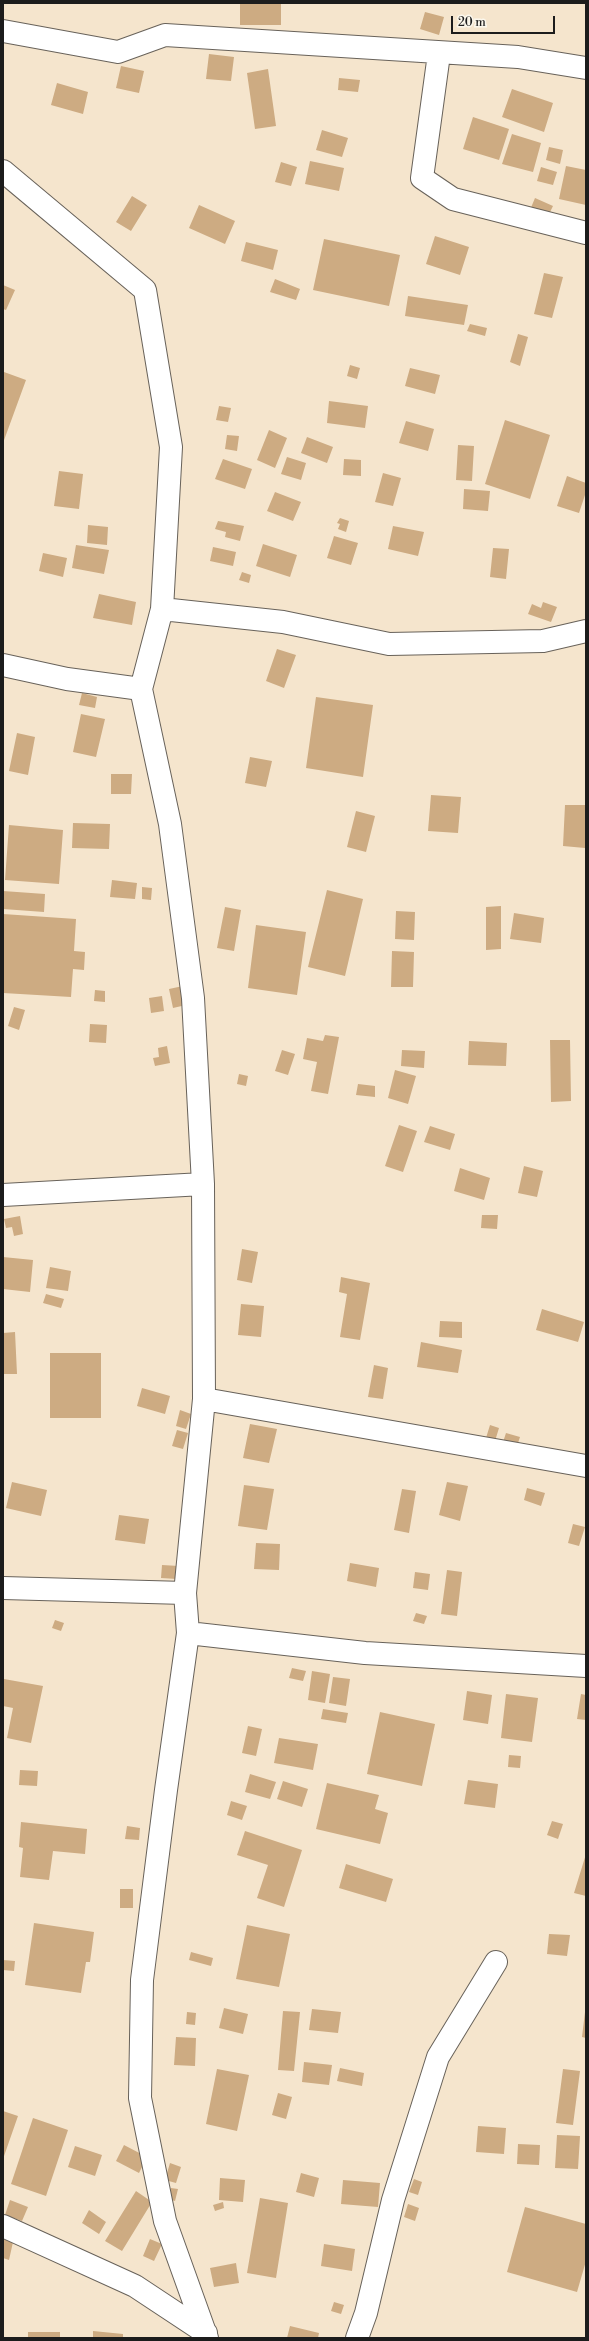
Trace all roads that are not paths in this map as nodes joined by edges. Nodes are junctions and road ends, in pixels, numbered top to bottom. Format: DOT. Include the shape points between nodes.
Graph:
graph roads {
  1 [pos="3,31"];
  2 [pos="439,54"];
  3 [pos="586,68"];
  4 [pos="3,171"];
  5 [pos="586,233"];
  6 [pos="162,609"];
  7 [pos="586,630"];
  8 [pos="3,665"];
  9 [pos="141,689"];
  10 [pos="203,1184"];
  11 [pos="3,1195"];
  12 [pos="204,1399"];
  13 [pos="586,1466"];
  14 [pos="3,1588"];
  15 [pos="185,1593"];
  16 [pos="188,1633"];
  17 [pos="586,1666"];
  18 [pos="496,1962"];
  19 [pos="3,2226"];
  20 [pos="206,2335"];
  21 [pos="357,2338"];
  1 -- 2 [label="street" via="118,52 165,35"];
  2 -- 3 [label="street" via="518,57"];
  2 -- 5 [label="street" via="422,178 453,199"];
  4 -- 6 [label="street" via="145,290 171,447"];
  6 -- 7 [label="street" via="283,622 389,644 543,641"];
  6 -- 9 [label="street"];
  8 -- 9 [label="street" via="67,679"];
  9 -- 10 [label="street" via="170,824 192,990"];
  10 -- 11 [label="street"];
  10 -- 12 [label="street"];
  12 -- 13 [label="street"];
  12 -- 15 [label="street"];
  14 -- 15 [label="street"];
  15 -- 16 [label="street"];
  16 -- 17 [label="street" via="365,1653"];
  16 -- 20 [label="street" via="142,1980 140,2098 165,2221"];
  18 -- 21 [label="street" via="438,2057 393,2200 366,2313"];
  19 -- 20 [label="street" via="135,2286"];
}
